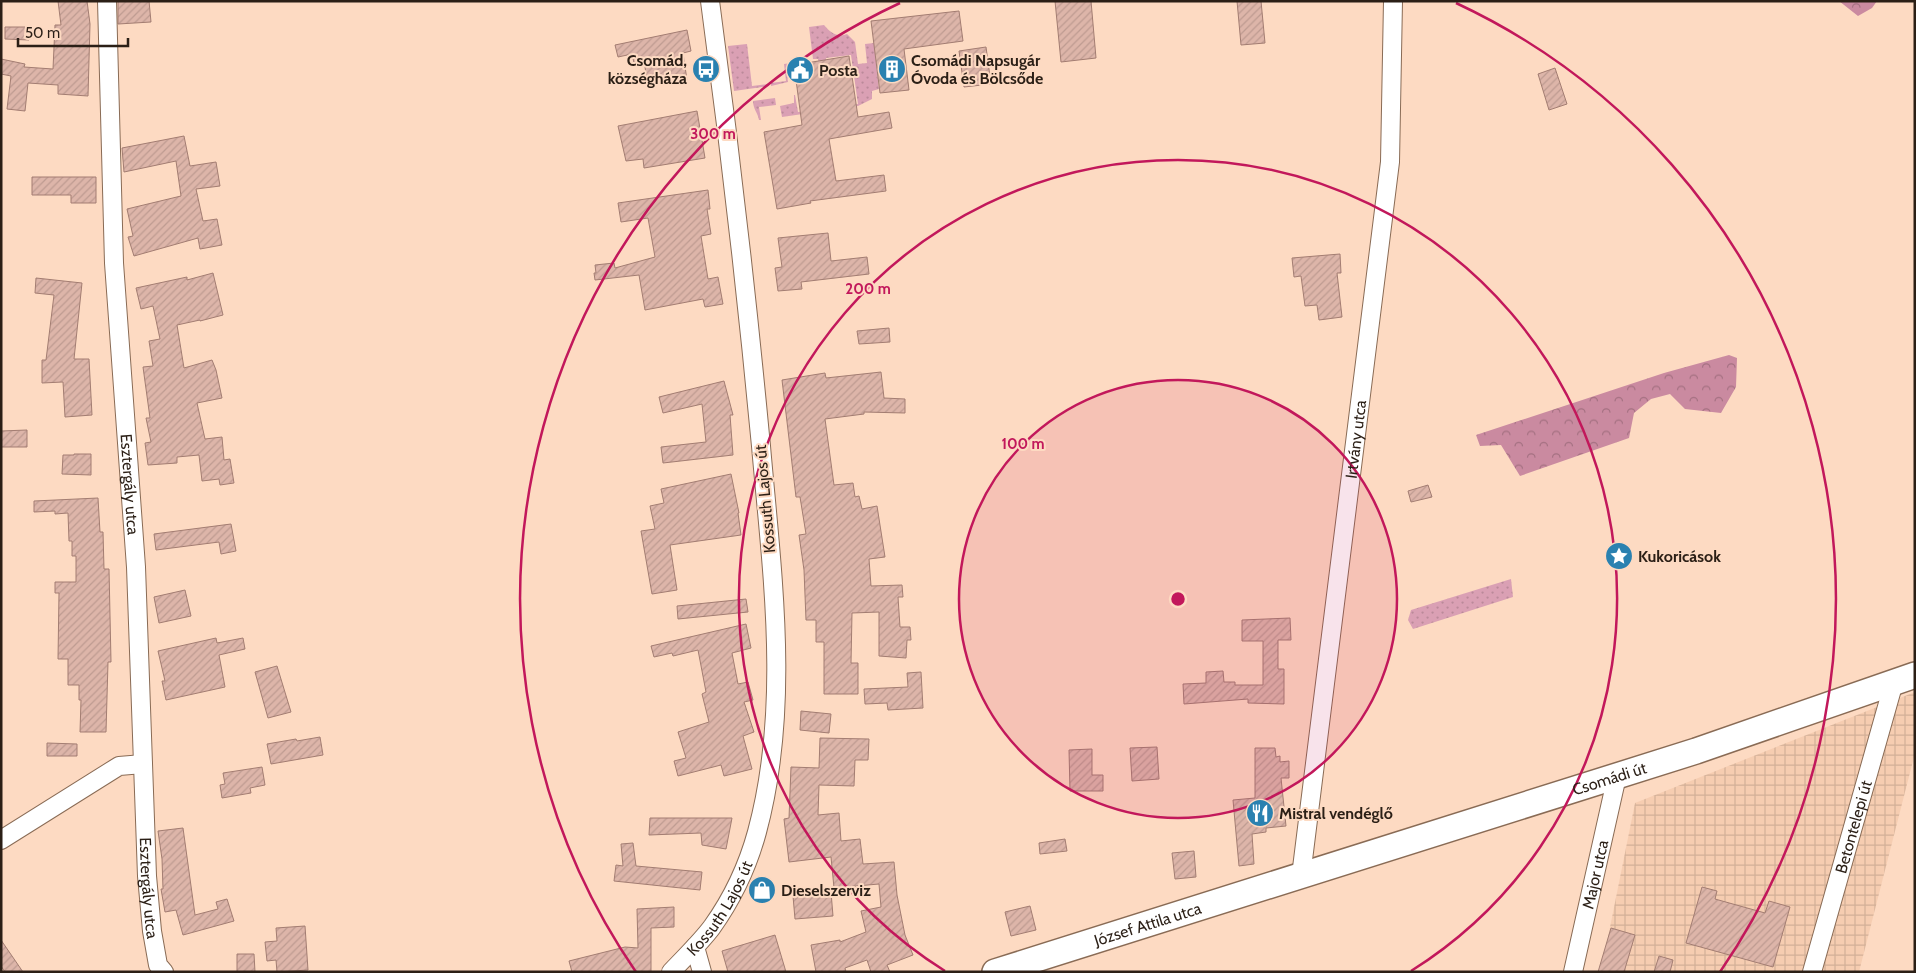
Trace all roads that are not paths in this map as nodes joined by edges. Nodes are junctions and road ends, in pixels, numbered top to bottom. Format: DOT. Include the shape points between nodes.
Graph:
graph roads {
  1 [pos="107,1"];
  2 [pos="710,1"];
  3 [pos="1393,1"];
  4 [pos="1904,678"];
  5 [pos="143,764"];
  6 [pos="1616,776"];
  7 [pos="1,840"];
  8 [pos="1301,876"];
  9 [pos="695,947"];
  10 [pos="157,970"];
  11 [pos="672,972"];
  12 [pos="702,972"];
  13 [pos="995,972"];
  14 [pos="1573,972"];
  15 [pos="1812,972"];
  1 -- 5 [label="street, Esztergály utca" via="114,263 136,567"];
  2 -- 9 [label="street, Kossuth Lajos út" via="750,328 777,640 768,780 756,833 737,885 712,927"];
  3 -- 8 [label="street, Irtvány utca" via="1390,162"];
  4 -- 6 [label="main road, Csomádi út"];
  4 -- 15 [label="street, Betontelepi út"];
  5 -- 7 [label="street" via="119,766"];
  5 -- 10 [label="street, Esztergály utca" via="147,876"];
  6 -- 8 [label="main road, Csomádi út"];
  6 -- 14 [label="street, Major utca"];
  8 -- 13 [label="main road, József Attila utca"];
  9 -- 11 [label="street, Kossuth Lajos út"];
  9 -- 12 [label="street"];
}
